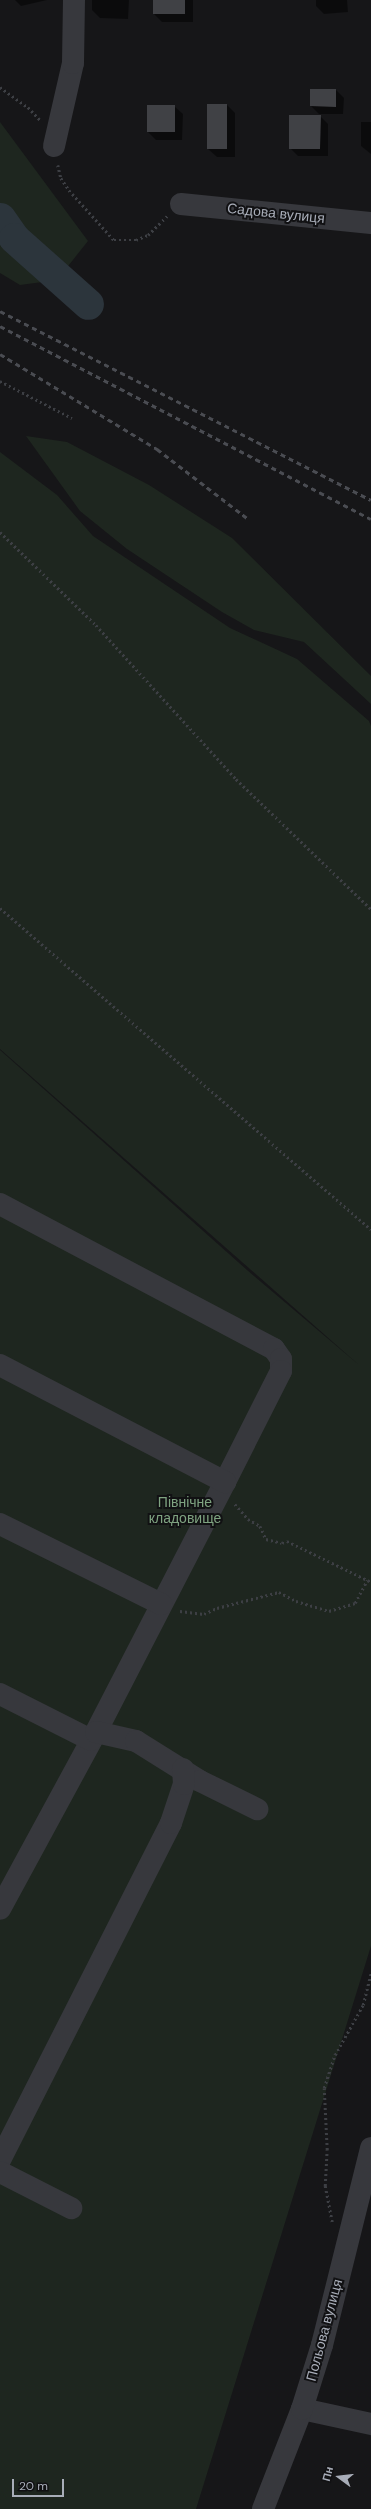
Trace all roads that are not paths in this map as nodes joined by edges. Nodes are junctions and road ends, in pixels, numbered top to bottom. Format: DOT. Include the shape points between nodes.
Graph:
graph roads {
  1 [pos="74,0"];
  2 [pos="54,146"];
  3 [pos="181,204"];
  4 [pos="371,223"];
  5 [pos="0,1204"];
  6 [pos="0,1365"];
  7 [pos="225,1482"];
  8 [pos="0,1524"];
  9 [pos="161,1604"];
  10 [pos="0,1694"];
  11 [pos="93,1736"];
  12 [pos="183,1769"];
  13 [pos="257,1809"];
  14 [pos="7,1880"];
  15 [pos="0,1909"];
  16 [pos="371,2148"];
  17 [pos="0,2160"];
  18 [pos="0,2172"];
  19 [pos="71,2208"];
  20 [pos="302,2409"];
  21 [pos="371,2424"];
  22 [pos="263,2509"];
  1 -- 2 [label="street" via="73,63"];
  3 -- 4 [label="street, Садова вулиця"];
  5 -- 7 [label="street" via="274,1348 282,1359 281,1371"];
  6 -- 7 [label="street"];
  7 -- 9 [label="street"];
  8 -- 9 [label="street"];
  9 -- 11 [label="street"];
  10 -- 11 [label="street"];
  11 -- 12 [label="street" via="136,1742"];
  11 -- 14 [label="street"];
  12 -- 13 [label="street" via="200,1781"];
  12 -- 17 [label="street" via="184,1784 171,1823"];
  14 -- 15 [label="street"];
  16 -- 20 [label="street, Польова вулиця" via="322,2346"];
  18 -- 19 [label="street"];
  20 -- 21 [label="street"];
  20 -- 22 [label="street, Польова вулиця"];
}
